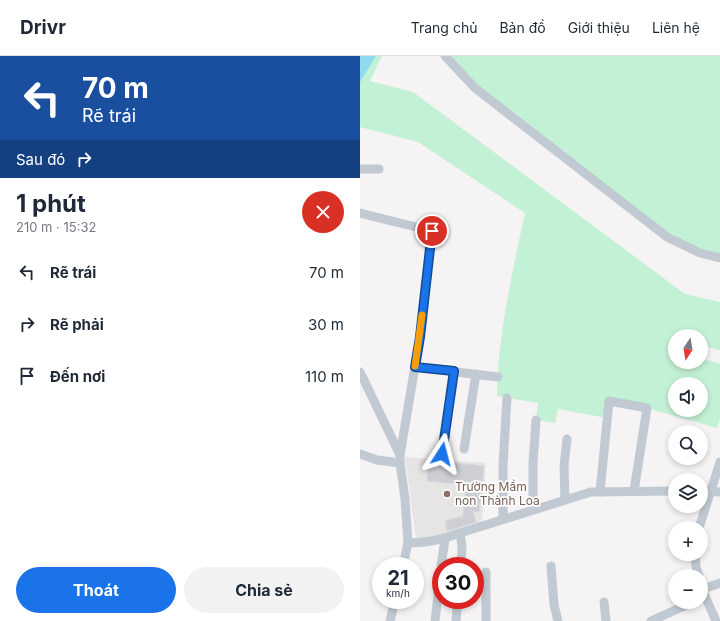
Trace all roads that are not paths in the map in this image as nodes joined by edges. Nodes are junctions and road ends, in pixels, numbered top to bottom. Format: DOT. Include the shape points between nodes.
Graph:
graph roads {
  1 [pos="445,56"];
  2 [pos="360,169"];
  3 [pos="379,169"];
  4 [pos="360,213"];
  5 [pos="720,258"];
  6 [pos="415,367"];
  7 [pos="454,371"];
  8 [pos="360,372"];
  9 [pos="476,374"];
  10 [pos="498,377"];
  11 [pos="507,398"];
  12 [pos="536,420"];
  13 [pos="567,439"];
  14 [pos="464,449"];
  15 [pos="360,454"];
  16 [pos="442,454"];
  17 [pos="400,459"];
  18 [pos="720,462"];
  19 [pos="708,486"];
  20 [pos="634,491"];
  21 [pos="668,491"];
  22 [pos="600,492"];
  23 [pos="708,492"];
  24 [pos="720,492"];
  25 [pos="565,500"];
  26 [pos="534,510"];
  27 [pos="503,519"];
  28 [pos="460,533"];
  29 [pos="445,539"];
  30 [pos="408,543"];
  31 [pos="405,557"];
  32 [pos="443,557"];
  33 [pos="461,557"];
  34 [pos="551,566"];
  35 [pos="486,572"];
  36 [pos="720,583"];
  37 [pos="708,588"];
  38 [pos="604,602"];
  39 [pos="708,604"];
  40 [pos="393,609"];
  41 [pos="436,609"];
  42 [pos="457,609"];
  43 [pos="677,609"];
  44 [pos="390,621"];
  45 [pos="434,621"];
  46 [pos="456,621"];
  47 [pos="486,621"];
  48 [pos="558,621"];
  49 [pos="606,621"];
  50 [pos="651,621"];
  51 [pos="716,621"];
  1 -- 5 [label="street" via="475,88 666,237 700,253"];
  2 -- 3 [label="street"];
  4 -- 6 [label="street" via="432,231"];
  6 -- 7 [label="street"];
  6 -- 17 [label="street"];
  7 -- 9 [label="street"];
  7 -- 16 [label="street"];
  8 -- 17 [label="street"];
  9 -- 10 [label="street"];
  9 -- 14 [label="street"];
  11 -- 27 [label="street"];
  12 -- 26 [label="street" via="533,463"];
  13 -- 25 [label="street" via="564,466"];
  15 -- 17 [label="street" via="376,460"];
  17 -- 30 [label="street"];
  18 -- 19 [label="street"];
  20 -- 21 [label="street"];
  20 -- 22 [label="street"];
  20 -- 22 [label="street" via="646,408 609,401"];
  22 -- 25 [label="street" via="591,492"];
  23 -- 24 [label="street"];
  25 -- 26 [label="street"];
  26 -- 27 [label="street"];
  27 -- 28 [label="street"];
  28 -- 29 [label="street"];
  28 -- 33 [label="street"];
  29 -- 30 [label="street"];
  29 -- 32 [label="street"];
  30 -- 31 [label="street"];
  34 -- 48 [label="street"];
  35 -- 47 [label="street"];
  36 -- 37 [label="street"];
  38 -- 49 [label="street"];
  39 -- 51 [label="street"];
  40 -- 44 [label="street"];
  41 -- 45 [label="street"];
  42 -- 46 [label="street"];
  43 -- 50 [label="street"];
}
